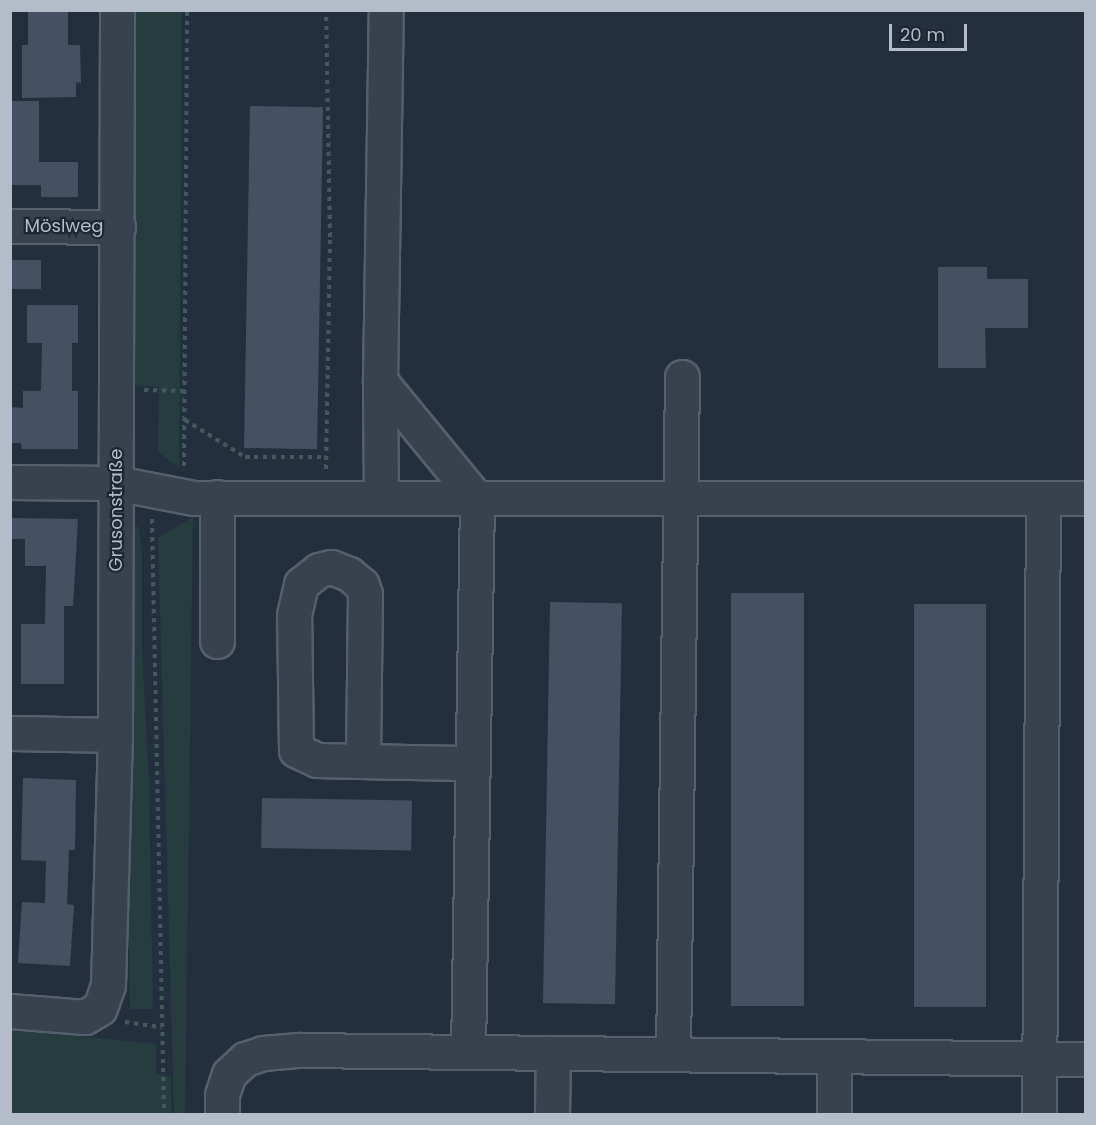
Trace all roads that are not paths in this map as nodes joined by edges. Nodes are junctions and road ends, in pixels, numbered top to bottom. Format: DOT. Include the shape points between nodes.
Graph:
graph roads {
  1 [pos="117,10"];
  2 [pos="386,10"];
  3 [pos="10,226"];
  4 [pos="117,226"];
  5 [pos="682,377"];
  6 [pos="380,381"];
  7 [pos="10,482"];
  8 [pos="116,483"];
  9 [pos="217,497"];
  10 [pos="381,498"];
  11 [pos="679,498"];
  12 [pos="1043,498"];
  13 [pos="1086,498"];
  14 [pos="477,499"];
  15 [pos="217,640"];
  16 [pos="10,734"];
  17 [pos="115,735"];
  18 [pos="363,760"];
  19 [pos="472,763"];
  20 [pos="10,1011"];
  21 [pos="468,1052"];
  22 [pos="553,1053"];
  23 [pos="673,1054"];
  24 [pos="834,1056"];
  25 [pos="1040,1058"];
  26 [pos="1086,1059"];
  27 [pos="222,1114"];
  28 [pos="552,1114"];
  29 [pos="834,1114"];
  30 [pos="1040,1114"];
  1 -- 4 [label="street, Grusonstraße"];
  2 -- 6 [label="street"];
  3 -- 4 [label="street, Möslweg"];
  4 -- 8 [label="street, Grusonstraße"];
  5 -- 11 [label="street"];
  6 -- 10 [label="street"];
  6 -- 14 [label="street"];
  7 -- 8 [label="street"];
  8 -- 9 [label="street" via="194,498"];
  8 -- 17 [label="street, Grusonstraße"];
  9 -- 10 [label="street"];
  9 -- 15 [label="street"];
  10 -- 14 [label="street"];
  11 -- 12 [label="street"];
  11 -- 14 [label="street"];
  11 -- 23 [label="street"];
  12 -- 13 [label="street"];
  12 -- 25 [label="street"];
  14 -- 19 [label="street"];
  16 -- 17 [label="street"];
  17 -- 20 [label="street, Grusonstraße" via="111,954 108,985 100,1008 76,1018"];
  18 -- 18 [label="street" via="365,594 362,585 349,574 331,567 319,570 301,584 294,615 296,750 317,760"];
  18 -- 19 [label="street"];
  19 -- 21 [label="street"];
  21 -- 22 [label="street"];
  21 -- 27 [label="street" via="263,1053 245,1059 229,1074 222,1095"];
  22 -- 23 [label="street"];
  22 -- 28 [label="street"];
  23 -- 24 [label="street"];
  24 -- 25 [label="street"];
  24 -- 29 [label="street"];
  25 -- 26 [label="street"];
  25 -- 30 [label="street"];
}
